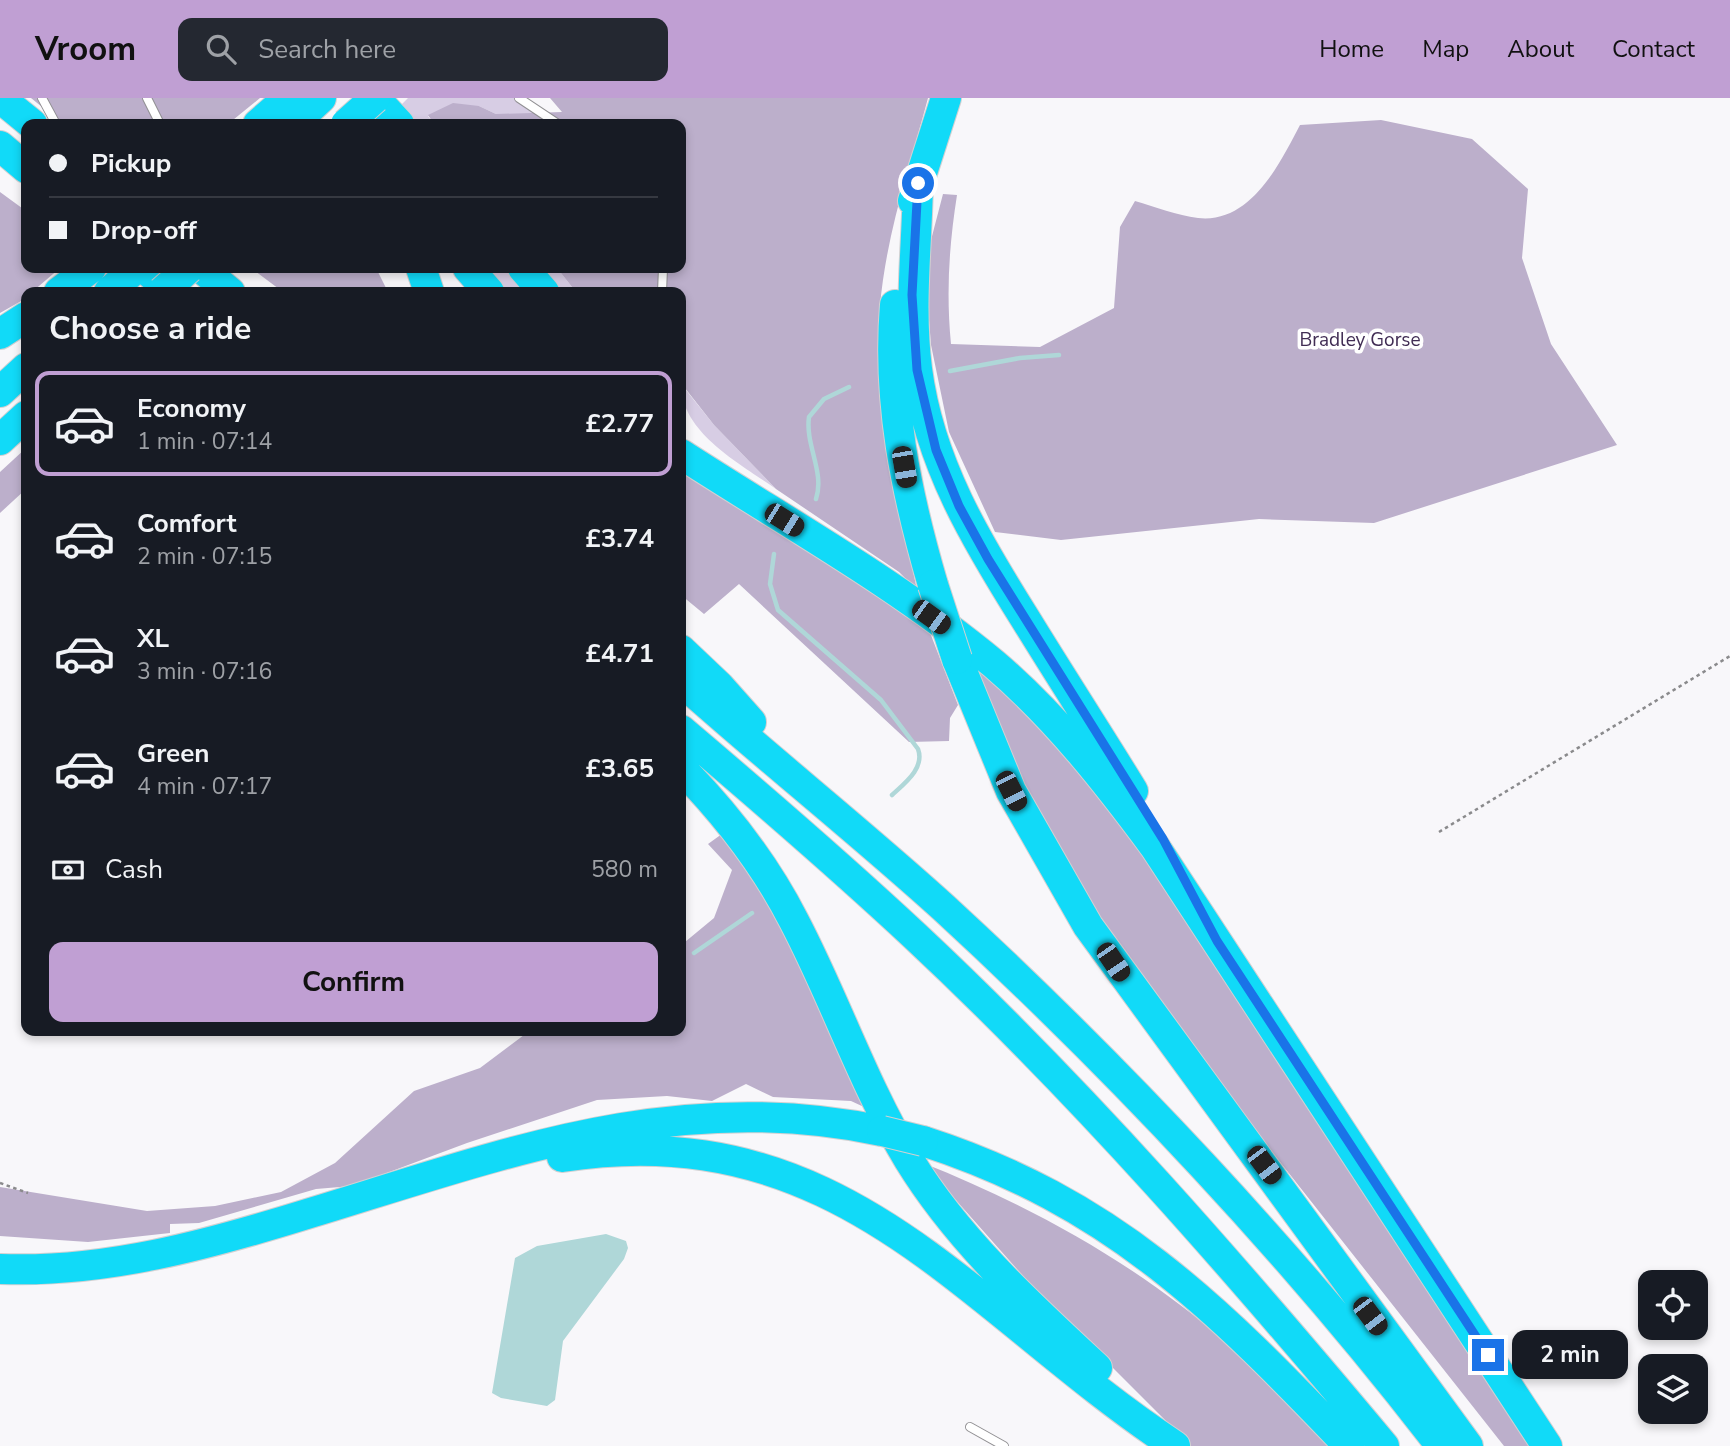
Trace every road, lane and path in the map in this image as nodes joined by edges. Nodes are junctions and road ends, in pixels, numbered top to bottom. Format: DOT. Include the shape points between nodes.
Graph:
graph roads {
  1 [pos="0,98"];
  2 [pos="42,98"];
  3 [pos="147,98"];
  4 [pos="323,98"];
  5 [pos="334,98"];
  6 [pos="375,98"];
  7 [pos="519,98"];
  8 [pos="946,98"];
  9 [pos="276,116"];
  10 [pos="26,119"];
  11 [pos="53,119"];
  12 [pos="158,119"];
  13 [pos="341,119"];
  14 [pos="351,119"];
  15 [pos="353,119"];
  16 [pos="394,119"];
  17 [pos="550,119"];
  18 [pos="0,146"];
  19 [pos="21,164"];
  20 [pos="918,183"];
  21 [pos="84,273"];
  22 [pos="150,273"];
  23 [pos="183,273"];
  24 [pos="207,273"];
  25 [pos="472,273"];
  26 [pos="527,273"];
  27 [pos="65,287"];
  28 [pos="167,287"];
  29 [pos="168,287"];
  30 [pos="224,287"];
  31 [pos="485,287"];
  32 [pos="540,287"];
  33 [pos="21,320"];
  34 [pos="0,334"];
  35 [pos="21,373"];
  36 [pos="0,392"];
  37 [pos="21,421"];
  38 [pos="686,435"];
  39 [pos="0,440"];
  40 [pos="686,457"];
  41 [pos="824,545"];
  42 [pos="686,655"];
  43 [pos="1730,656"];
  44 [pos="686,685"];
  45 [pos="686,734"];
  46 [pos="783,766"];
  47 [pos="686,774"];
  48 [pos="1439,832"];
  49 [pos="1217,941"];
  50 [pos="0,1183"];
  51 [pos="402,1184"];
  52 [pos="29,1193"];
  53 [pos="1291,1201"];
  54 [pos="0,1269"];
  55 [pos="970,1427"];
  56 [pos="1004,1446"];
  57 [pos="1175,1446"];
  58 [pos="1182,1446"];
  59 [pos="1349,1446"];
  60 [pos="1384,1446"];
  61 [pos="1441,1446"];
  62 [pos="1468,1446"];
  63 [pos="1491,1446"];
  64 [pos="1547,1446"];
  1 -- 10 [label="highway"];
  2 -- 11 [label="lane"];
  3 -- 12 [label="lane"];
  4 -- 9 [label="highway"];
  4 -- 13 [label="highway"];
  5 -- 15 [label="highway"];
  6 -- 14 [label="highway, bridge"];
  6 -- 16 [label="highway"];
  7 -- 17 [label="lane"];
  8 -- 20 [label="highway"];
  18 -- 19 [label="highway"];
  20 -- 49 [label="highway" via="913,326 922,397 943,468 988,559 1163,839"];
  20 -- 53 [label="highway, bridge" via="899,268 894,390 908,493 957,659 1011,791 1060,881 1126,980"];
  21 -- 27 [label="highway"];
  22 -- 28 [label="highway"];
  23 -- 29 [label="highway, bridge"];
  24 -- 30 [label="highway"];
  25 -- 31 [label="highway"];
  26 -- 32 [label="highway"];
  33 -- 34 [label="highway"];
  35 -- 36 [label="highway"];
  37 -- 39 [label="highway"];
  38 -- 41 [label="highway"];
  40 -- 41 [label="highway"];
  41 -- 49 [label="highway" via="987,659 1058,727 1125,806"];
  42 -- 46 [label="highway" via="735,703"];
  43 -- 48 [label="path"];
  44 -- 46 [label="highway"];
  45 -- 60 [label="highway" via="916,937 1037,1058 1190,1218"];
  46 -- 61 [label="highway" via="944,908 1144,1106 1328,1309"];
  47 -- 58 [label="highway" via="738,834 779,893 815,961 884,1116 939,1203 1023,1299"];
  49 -- 64 [label="highway"];
  50 -- 52 [label="path"];
  51 -- 54 [label="highway" via="259,1229 150,1256 90,1266"];
  51 -- 57 [label="highway" via="617,1150 714,1156 785,1176 838,1198 905,1238"];
  51 -- 59 [label="highway, bridge" via="580,1134 685,1118 790,1117 923,1141 1015,1175 1093,1218 1154,1260 1248,1341"];
  53 -- 62 [label="highway" via="1303,1224"];
  53 -- 63 [label="highway" via="1304,1210"];
  55 -- 56 [label="lane"];
}
